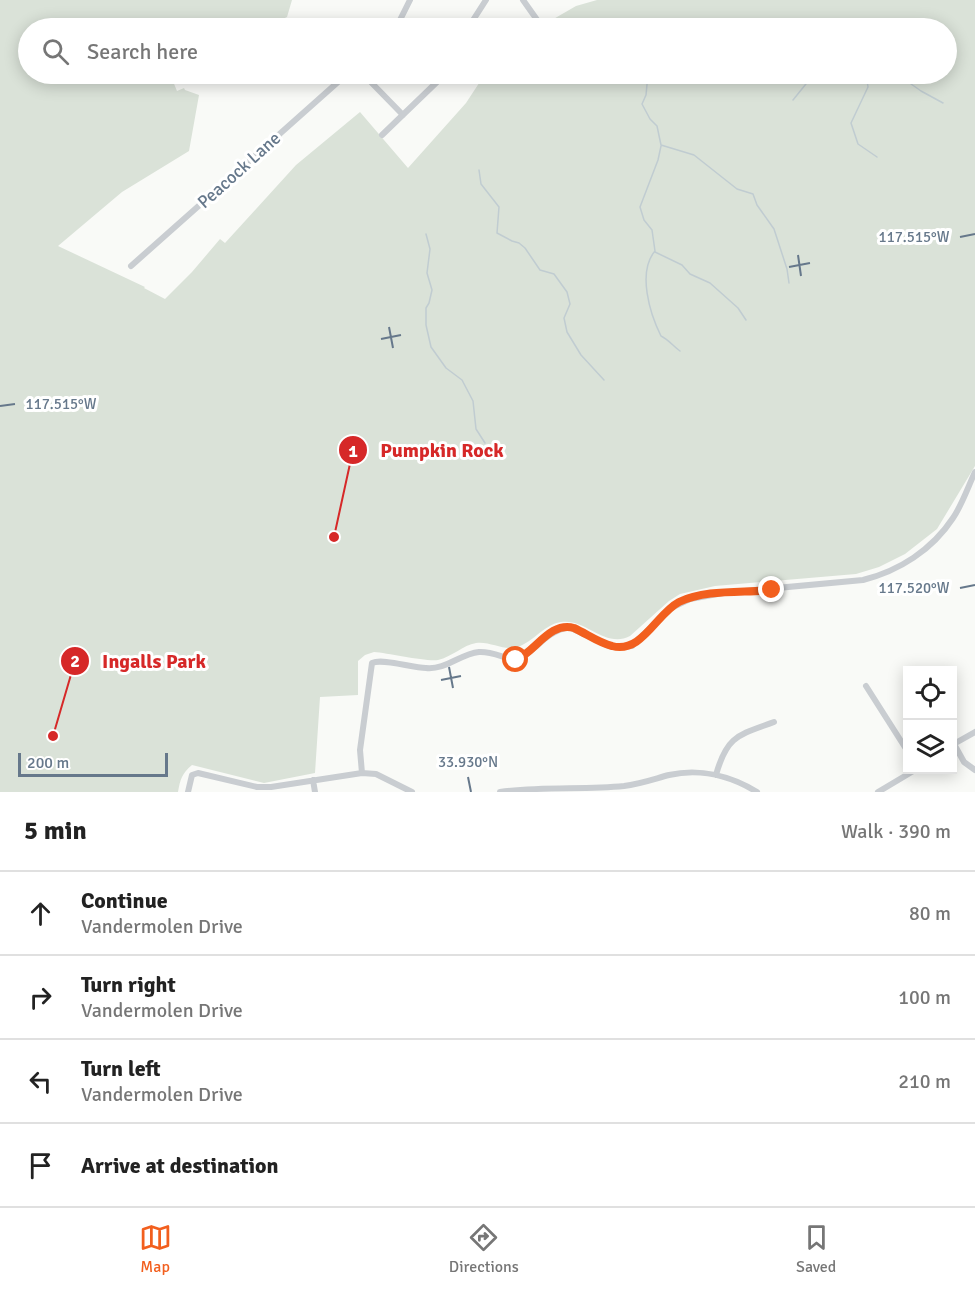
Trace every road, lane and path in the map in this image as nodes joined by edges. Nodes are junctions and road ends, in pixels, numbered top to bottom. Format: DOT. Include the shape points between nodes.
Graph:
graph roads {
  1 [pos="410,0"];
  2 [pos="486,0"];
  3 [pos="523,0"];
  4 [pos="401,18"];
  5 [pos="474,18"];
  6 [pos="536,18"];
  7 [pos="336,84"];
  8 [pos="373,84"];
  9 [pos="435,84"];
  10 [pos="403,115"];
  11 [pos="382,135"];
  12 [pos="131,266"];
  13 [pos="975,472"];
  14 [pos="866,686"];
  15 [pos="774,722"];
  16 [pos="975,732"];
  17 [pos="957,742"];
  18 [pos="903,744"];
  19 [pos="957,751"];
  20 [pos="975,770"];
  21 [pos="362,772"];
  22 [pos="908,774"];
  23 [pos="716,775"];
  24 [pos="313,780"];
  25 [pos="188,792"];
  26 [pos="315,792"];
  27 [pos="412,792"];
  28 [pos="500,792"];
  29 [pos="757,792"];
  30 [pos="878,792"];
  1 -- 4 [label="street"];
  2 -- 5 [label="street"];
  3 -- 6 [label="street"];
  7 -- 12 [label="street, Peacock Lane"];
  8 -- 10 [label="street"];
  9 -- 10 [label="street"];
  10 -- 11 [label="street"];
  13 -- 21 [label="street" via="955,516 943,532 910,560 878,576 690,599 671,608 632,646 609,646 569,627 550,633 516,660 482,652 438,668 372,663 360,750"];
  14 -- 18 [label="street"];
  15 -- 23 [label="street" via="727,745"];
  16 -- 17 [label="street"];
  19 -- 20 [label="street"];
  21 -- 24 [label="street"];
  21 -- 27 [label="street" via="376,774"];
  22 -- 30 [label="street"];
  23 -- 28 [label="street" via="690,773 625,786"];
  23 -- 29 [label="street"];
  24 -- 25 [label="street" via="257,787 198,773 192,775"];
  24 -- 26 [label="street"];
}
